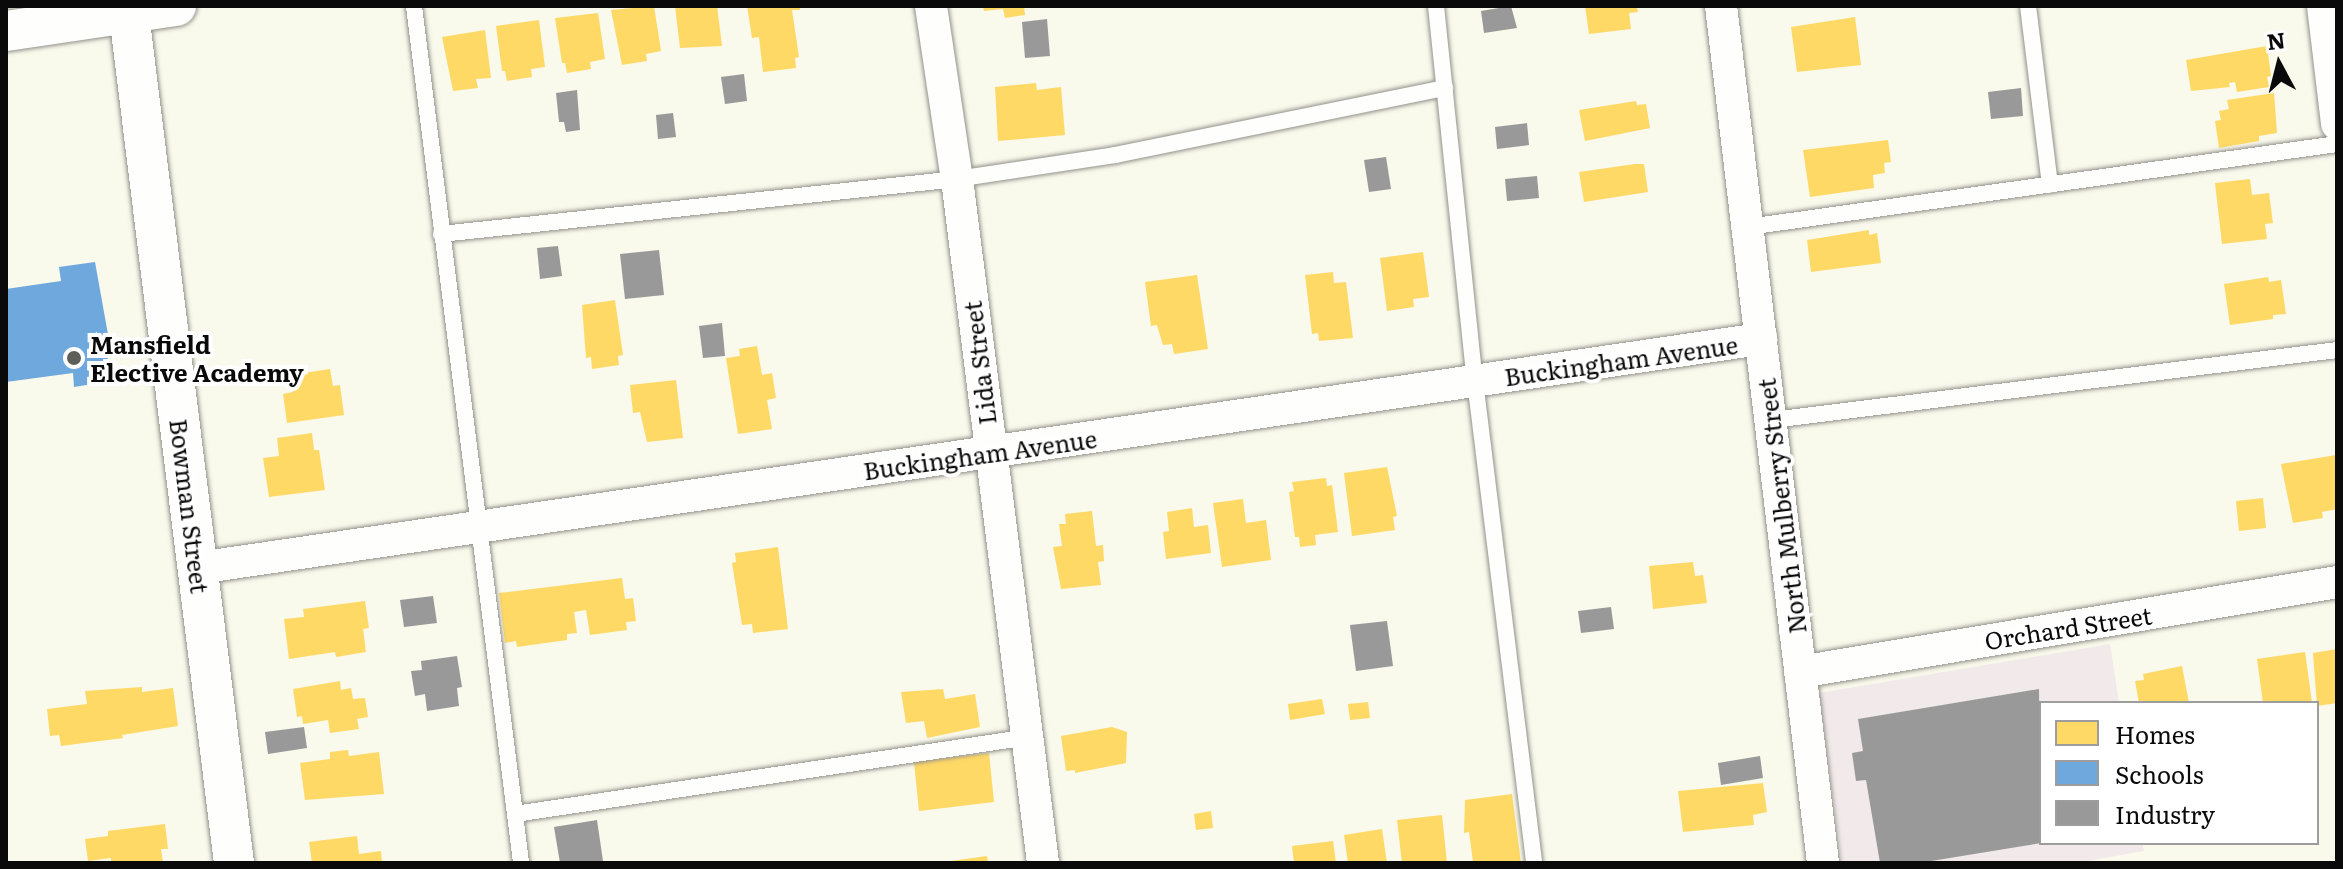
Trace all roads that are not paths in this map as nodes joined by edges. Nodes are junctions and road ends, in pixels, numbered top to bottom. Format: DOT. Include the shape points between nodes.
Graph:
graph roads {
  1 [pos="176,6"];
  2 [pos="414,6"];
  3 [pos="931,6"];
  4 [pos="1436,6"];
  5 [pos="1721,6"];
  6 [pos="2028,6"];
  7 [pos="2323,6"];
  8 [pos="128,10"];
  9 [pos="6,31"];
  10 [pos="1445,88"];
  11 [pos="2337,124"];
  12 [pos="2337,144"];
  13 [pos="957,179"];
  14 [pos="2050,185"];
  15 [pos="1748,227"];
  16 [pos="441,234"];
  17 [pos="1761,339"];
  18 [pos="2337,350"];
  19 [pos="1475,381"];
  20 [pos="1772,420"];
  21 [pos="990,452"];
  22 [pos="481,527"];
  23 [pos="198,568"];
  24 [pos="2337,582"];
  25 [pos="1800,672"];
  26 [pos="1029,737"];
  27 [pos="515,814"];
  28 [pos="234,863"];
  29 [pos="521,863"];
  30 [pos="1043,863"];
  31 [pos="1534,863"];
  32 [pos="1823,863"];
  1 -- 8 [label="street"];
  2 -- 16 [label="lane"];
  3 -- 13 [label="street, Lida Street"];
  4 -- 10 [label="lane"];
  5 -- 15 [label="street, North Mulberry Street"];
  6 -- 14 [label="lane"];
  7 -- 11 [label="street"];
  8 -- 9 [label="street"];
  8 -- 23 [label="street, Bowman Street"];
  10 -- 13 [label="lane" via="1115,155"];
  10 -- 19 [label="lane"];
  12 -- 14 [label="lane"];
  13 -- 16 [label="lane"];
  13 -- 21 [label="street, Lida Street"];
  14 -- 15 [label="lane"];
  15 -- 17 [label="street, North Mulberry Street"];
  16 -- 22 [label="lane"];
  17 -- 19 [label="street, Buckingham Avenue"];
  17 -- 20 [label="street, North Mulberry Street"];
  18 -- 20 [label="lane"];
  19 -- 21 [label="street, Buckingham Avenue"];
  19 -- 31 [label="lane"];
  20 -- 25 [label="street, North Mulberry Street"];
  21 -- 22 [label="street, Buckingham Avenue"];
  21 -- 26 [label="street, Lida Street"];
  22 -- 23 [label="street, Buckingham Avenue"];
  22 -- 27 [label="lane"];
  23 -- 28 [label="street, Bowman Street"];
  24 -- 25 [label="street, Orchard Street"];
  25 -- 32 [label="street, North Mulberry Street"];
  26 -- 27 [label="lane"];
  26 -- 30 [label="street, Lida Street"];
  27 -- 29 [label="lane"];
}
